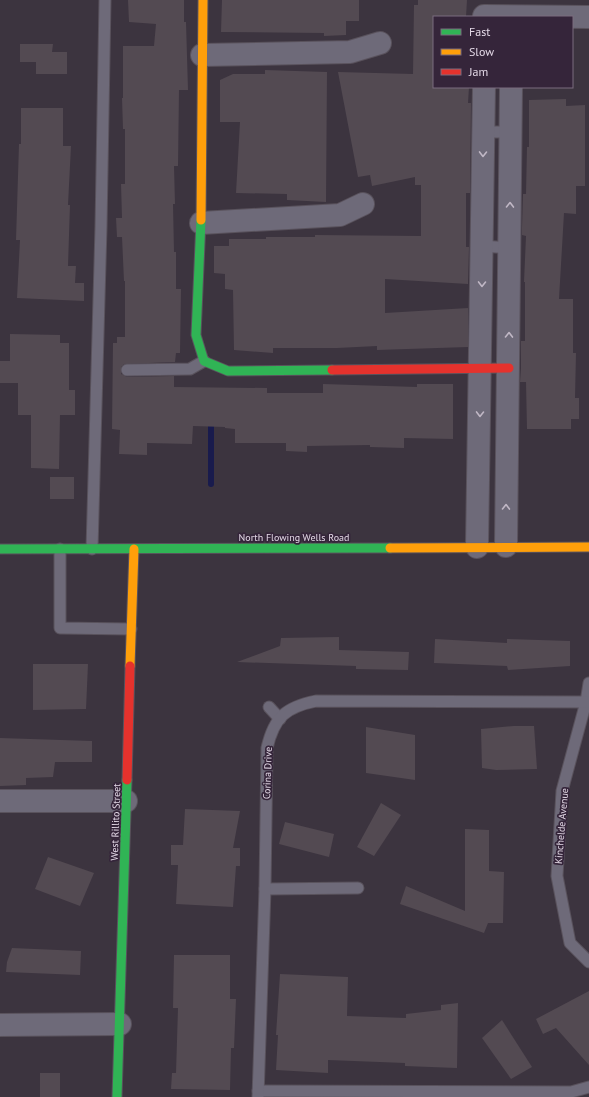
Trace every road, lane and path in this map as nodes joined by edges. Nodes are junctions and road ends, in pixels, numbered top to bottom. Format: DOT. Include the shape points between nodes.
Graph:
graph roads {
  1 [pos="105,0"];
  2 [pos="203,0"];
  3 [pos="484,11"];
  4 [pos="512,11"];
  5 [pos="589,16"];
  6 [pos="380,43"];
  7 [pos="202,56"];
  8 [pos="484,88"];
  9 [pos="512,88"];
  10 [pos="483,132"];
  11 [pos="511,132"];
  12 [pos="363,204"];
  13 [pos="201,222"];
  14 [pos="482,246"];
  15 [pos="510,248"];
  16 [pos="204,361"];
  17 [pos="481,368"];
  18 [pos="509,368"];
  19 [pos="127,370"];
  20 [pos="506,546"];
  21 [pos="477,547"];
  22 [pos="589,547"];
  23 [pos="134,548"];
  24 [pos="0,549"];
  25 [pos="60,549"];
  26 [pos="92,549"];
  27 [pos="131,629"];
  28 [pos="589,683"];
  29 [pos="587,702"];
  30 [pos="269,707"];
  31 [pos="280,719"];
  32 [pos="0,800"];
  33 [pos="126,801"];
  34 [pos="358,888"];
  35 [pos="265,889"];
  36 [pos="589,962"];
  37 [pos="120,1024"];
  38 [pos="0,1025"];
  39 [pos="589,1087"];
  40 [pos="258,1094"];
  41 [pos="117,1097"];
  1 -- 26 [label="lane"];
  2 -- 7 [label="street"];
  3 -- 4 [label="street"];
  4 -- 5 [label="street"];
  6 -- 7 [label="street" via="350,52"];
  7 -- 13 [label="street"];
  8 -- 10 [label="street"];
  9 -- 11 [label="street"];
  10 -- 11 [label="lane"];
  10 -- 14 [label="street, one-way"];
  15 -- 11 [label="street, one-way"];
  12 -- 13 [label="street" via="340,215"];
  13 -- 16 [label="street" via="196,335"];
  14 -- 15 [label="lane"];
  14 -- 17 [label="street, one-way"];
  18 -- 15 [label="street, one-way"];
  16 -- 17 [label="street" via="228,371"];
  16 -- 19 [label="lane" via="190,368"];
  17 -- 18 [label="street"];
  17 -- 21 [label="street, one-way"];
  20 -- 18 [label="street, one-way"];
  20 -- 21 [label="street, North Flowing Wells Road"];
  20 -- 22 [label="street, North Flowing Wells Road"];
  21 -- 23 [label="street, North Flowing Wells Road"];
  23 -- 26 [label="street, North Flowing Wells Road"];
  23 -- 27 [label="street, West Rillito Street"];
  24 -- 25 [label="street, North Flowing Wells Road"];
  25 -- 26 [label="street, North Flowing Wells Road"];
  25 -- 27 [label="lane" via="60,628"];
  27 -- 33 [label="street, West Rillito Street"];
  28 -- 29 [label="lane, Kinchelde Avenue"];
  29 -- 31 [label="lane, Corina Drive" via="316,701 291,708"];
  29 -- 36 [label="lane, Kinchelde Avenue" via="562,791 557,876 570,943"];
  30 -- 31 [label="lane"];
  31 -- 35 [label="lane, Corina Drive" via="270,735 267,748"];
  32 -- 33 [label="street"];
  33 -- 37 [label="street, West Rillito Street"];
  34 -- 35 [label="lane"];
  35 -- 40 [label="lane, Corina Drive"];
  37 -- 38 [label="street"];
  37 -- 41 [label="street, West Rillito Street"];
  39 -- 40 [label="lane" via="570,1092"];
}
